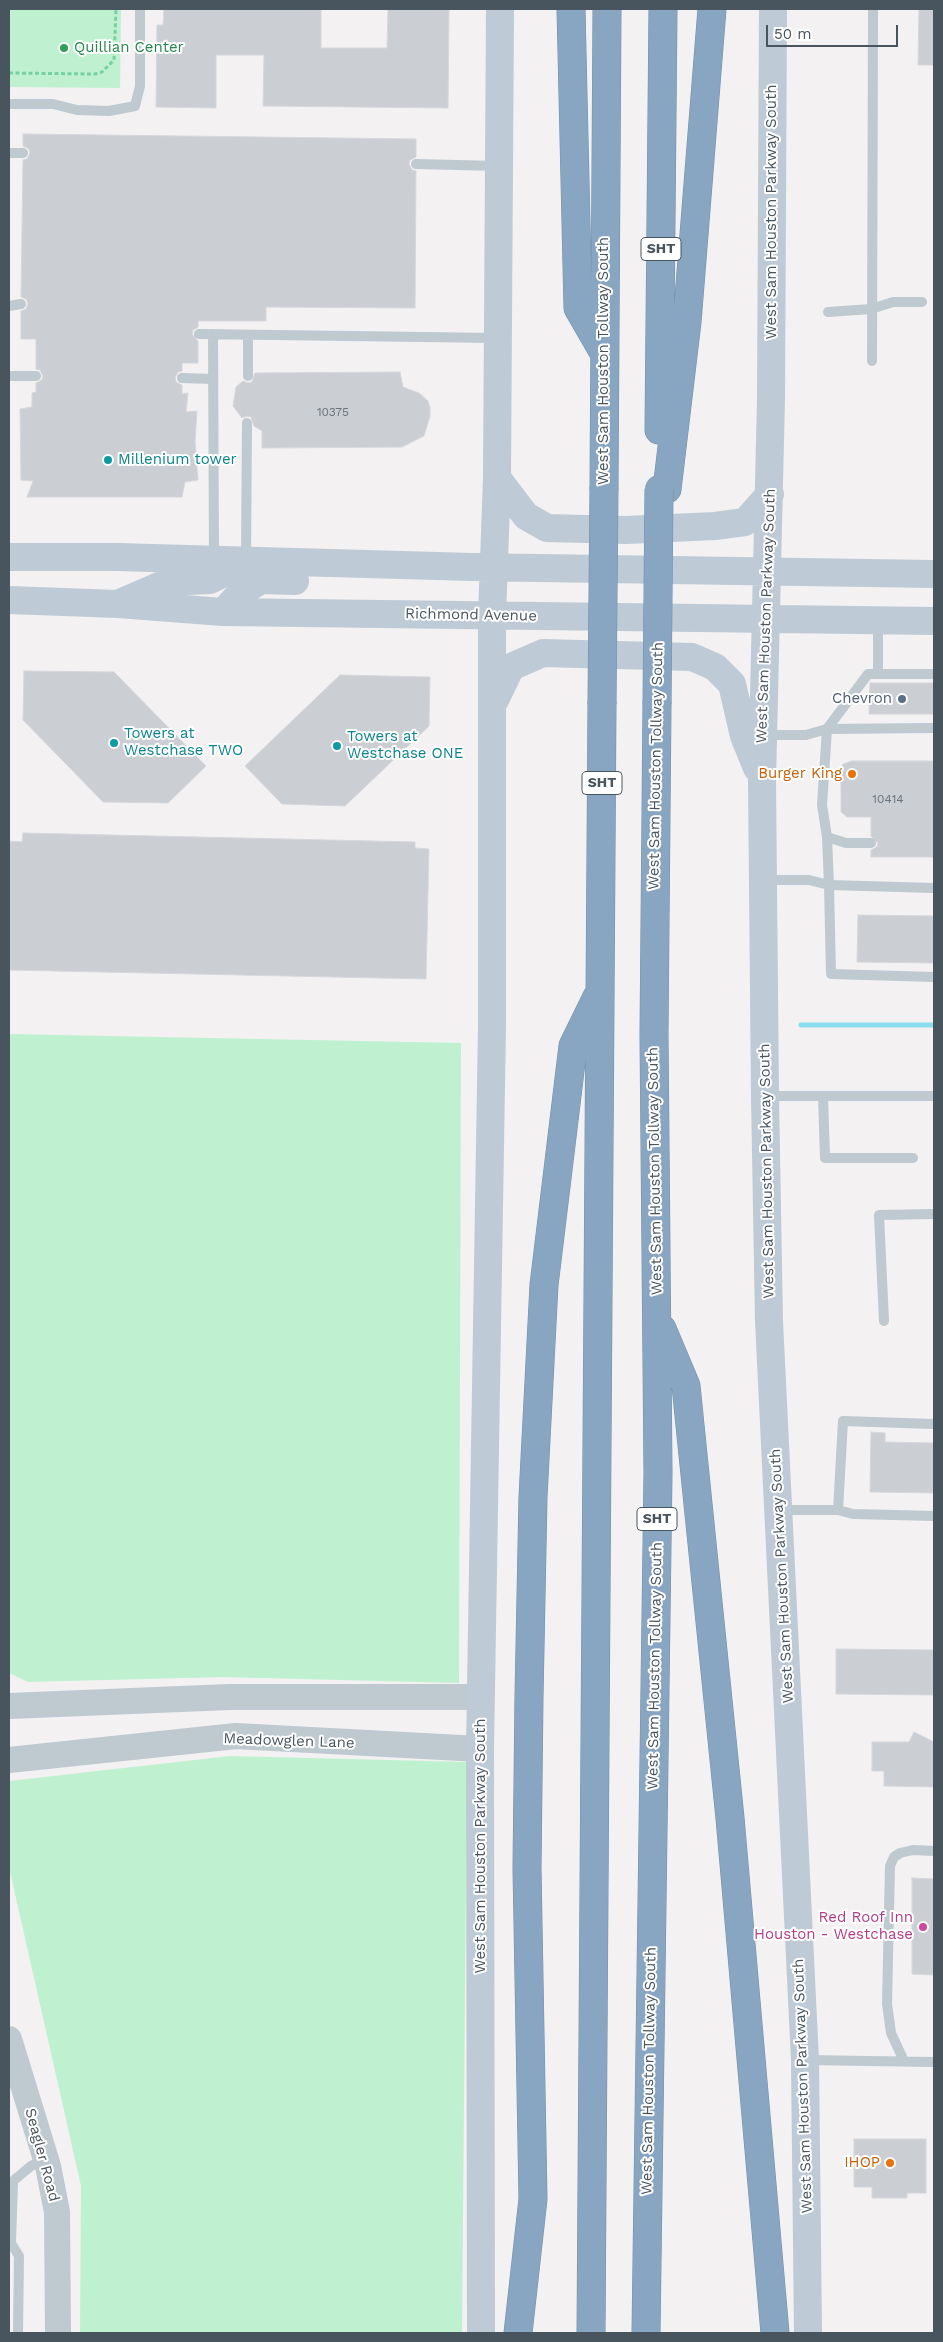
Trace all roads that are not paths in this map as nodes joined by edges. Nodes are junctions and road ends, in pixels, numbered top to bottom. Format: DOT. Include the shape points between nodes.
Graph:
graph roads {
  1 [pos="140,9"];
  2 [pos="500,9"];
  3 [pos="571,9"];
  4 [pos="607,9"];
  5 [pos="663,9"];
  6 [pos="712,9"];
  7 [pos="773,9"];
  8 [pos="873,9"];
  9 [pos="9,104"];
  10 [pos="9,153"];
  11 [pos="23,153"];
  12 [pos="416,164"];
  13 [pos="499,166"];
  14 [pos="922,302"];
  15 [pos="21,304"];
  16 [pos="9,306"];
  17 [pos="871,309"];
  18 [pos="828,312"];
  19 [pos="199,334"];
  20 [pos="213,334"];
  21 [pos="248,335"];
  22 [pos="498,338"];
  23 [pos="604,354"];
  24 [pos="872,362"];
  25 [pos="9,376"];
  26 [pos="36,376"];
  27 [pos="248,376"];
  28 [pos="182,378"];
  29 [pos="213,379"];
  30 [pos="248,422"];
  31 [pos="497,478"];
  32 [pos="663,489"];
  33 [pos="770,494"];
  34 [pos="9,558"];
  35 [pos="214,561"];
  36 [pos="246,562"];
  37 [pos="356,565"];
  38 [pos="493,568"];
  39 [pos="768,570"];
  40 [pos="934,574"];
  41 [pos="9,600"];
  42 [pos="118,604"];
  43 [pos="223,612"];
  44 [pos="492,615"];
  45 [pos="767,620"];
  46 [pos="934,621"];
  47 [pos="878,622"];
  48 [pos="878,674"];
  49 [pos="934,674"];
  50 [pos="494,702"];
  51 [pos="934,728"];
  52 [pos="827,729"];
  53 [pos="763,735"];
  54 [pos="762,780"];
  55 [pos="827,838"];
  56 [pos="871,843"];
  57 [pos="764,880"];
  58 [pos="829,885"];
  59 [pos="934,888"];
  60 [pos="934,977"];
  61 [pos="600,991"];
  62 [pos="765,1096"];
  63 [pos="823,1096"];
  64 [pos="934,1096"];
  65 [pos="913,1158"];
  66 [pos="934,1214"];
  67 [pos="657,1317"];
  68 [pos="884,1321"];
  69 [pos="934,1424"];
  70 [pos="778,1510"];
  71 [pos="838,1510"];
  72 [pos="934,1516"];
  73 [pos="230,1697"];
  74 [pos="481,1697"];
  75 [pos="9,1706"];
  76 [pos="236,1736"];
  77 [pos="480,1749"];
  78 [pos="9,1760"];
  79 [pos="934,1851"];
  80 [pos="9,2039"];
  81 [pos="805,2060"];
  82 [pos="904,2061"];
  83 [pos="934,2062"];
  84 [pos="46,2159"];
  85 [pos="18,2333"];
  86 [pos="58,2333"];
  87 [pos="481,2333"];
  88 [pos="518,2333"];
  89 [pos="591,2333"];
  90 [pos="646,2333"];
  91 [pos="774,2333"];
  92 [pos="808,2333"];
  1 -- 9 [label="lane" via="140,86 135,106 109,111 77,110 52,104"];
  2 -- 13 [label="main road, West Sam Houston Parkway South"];
  3 -- 23 [label="highway" via="578,308"];
  4 -- 23 [label="highway, West Sam Houston Tollway South / SHT"];
  5 -- 32 [label="highway, SHT"];
  6 -- 32 [label="highway" via="687,322"];
  7 -- 33 [label="main road, West Sam Houston Parkway South"];
  8 -- 17 [label="lane"];
  10 -- 11 [label="lane"];
  12 -- 13 [label="lane"];
  13 -- 22 [label="main road, West Sam Houston Parkway South"];
  14 -- 17 [label="lane" via="893,302"];
  15 -- 16 [label="lane"];
  17 -- 18 [label="lane"];
  17 -- 24 [label="lane"];
  19 -- 20 [label="lane"];
  20 -- 21 [label="lane"];
  20 -- 29 [label="lane"];
  21 -- 22 [label="lane"];
  21 -- 27 [label="lane"];
  22 -- 31 [label="main road, West Sam Houston Parkway South"];
  23 -- 61 [label="highway, West Sam Houston Tollway South / SHT, bridge"];
  25 -- 26 [label="lane"];
  28 -- 29 [label="lane"];
  29 -- 35 [label="lane"];
  30 -- 36 [label="lane"];
  31 -- 33 [label="main road" via="526,516 547,528 626,530 745,522"];
  31 -- 38 [label="main road, West Sam Houston Parkway South"];
  32 -- 67 [label="highway, West Sam Houston Tollway South / SHT, bridge" via="658,565 654,1034"];
  33 -- 39 [label="main road, West Sam Houston Parkway South"];
  34 -- 35 [label="main road" via="117,557"];
  35 -- 36 [label="main road"];
  36 -- 37 [label="main road"];
  36 -- 42 [label="main road" via="210,580 168,582"];
  37 -- 38 [label="main road"];
  37 -- 43 [label="main road" via="305,581 261,580 243,591"];
  38 -- 39 [label="main road"];
  38 -- 44 [label="main road, West Sam Houston Parkway South"];
  39 -- 40 [label="main road"];
  39 -- 45 [label="main road, West Sam Houston Parkway South"];
  41 -- 42 [label="main road, Richmond Avenue"];
  42 -- 43 [label="main road, Richmond Avenue"];
  43 -- 44 [label="main road, Richmond Avenue"];
  44 -- 45 [label="main road, Richmond Avenue"];
  44 -- 50 [label="main road, West Sam Houston Parkway South"];
  45 -- 47 [label="main road, Richmond Avenue"];
  45 -- 53 [label="main road, West Sam Houston Parkway South"];
  46 -- 47 [label="main road, Richmond Avenue"];
  47 -- 48 [label="lane"];
  48 -- 49 [label="lane"];
  48 -- 52 [label="lane" via="868,674"];
  50 -- 54 [label="main road" via="511,667 543,653 692,657 715,667 732,684 744,736"];
  50 -- 74 [label="main road, West Sam Houston Parkway South"];
  51 -- 52 [label="lane"];
  52 -- 53 [label="lane" via="806,736"];
  52 -- 55 [label="lane" via="822,805"];
  53 -- 54 [label="main road, West Sam Houston Parkway South"];
  54 -- 57 [label="main road, West Sam Houston Parkway South"];
  55 -- 56 [label="lane" via="846,843"];
  55 -- 58 [label="lane"];
  57 -- 58 [label="lane" via="810,880"];
  57 -- 62 [label="main road, West Sam Houston Parkway South"];
  58 -- 59 [label="lane"];
  58 -- 60 [label="lane" via="832,974"];
  61 -- 88 [label="highway" via="573,1046 544,1285 533,1497 528,1726 527,1868 533,2199"];
  61 -- 89 [label="highway, West Sam Houston Tollway South / SHT"];
  62 -- 63 [label="lane"];
  62 -- 70 [label="main road, West Sam Houston Parkway South" via="769,1321"];
  63 -- 64 [label="lane"];
  63 -- 65 [label="lane" via="825,1158"];
  66 -- 68 [label="lane" via="879,1215"];
  67 -- 90 [label="highway, West Sam Houston Tollway South / SHT" via="658,1473"];
  67 -- 91 [label="highway" via="686,1386 730,1818"];
  69 -- 71 [label="lane" via="843,1422"];
  70 -- 71 [label="lane"];
  70 -- 81 [label="main road, West Sam Houston Parkway South"];
  71 -- 72 [label="lane" via="853,1514"];
  73 -- 74 [label="street"];
  73 -- 75 [label="street"];
  73 -- 76 [label="street"];
  74 -- 77 [label="main road, West Sam Houston Parkway South"];
  76 -- 77 [label="street, Meadowglen Lane"];
  76 -- 78 [label="street, Meadowglen Lane"];
  77 -- 87 [label="main road, West Sam Houston Parkway South"];
  79 -- 82 [label="lane" via="913,1850 900,1854 894,1857 890,1866 887,2004 891,2033"];
  80 -- 84 [label="street, Seagler Road"];
  81 -- 82 [label="lane"];
  81 -- 92 [label="main road, West Sam Houston Parkway South"];
  82 -- 83 [label="lane"];
  84 -- 85 [label="lane" via="13,2181 11,2243 19,2256"];
  84 -- 86 [label="street, Seagler Road" via="57,2212"];
}
